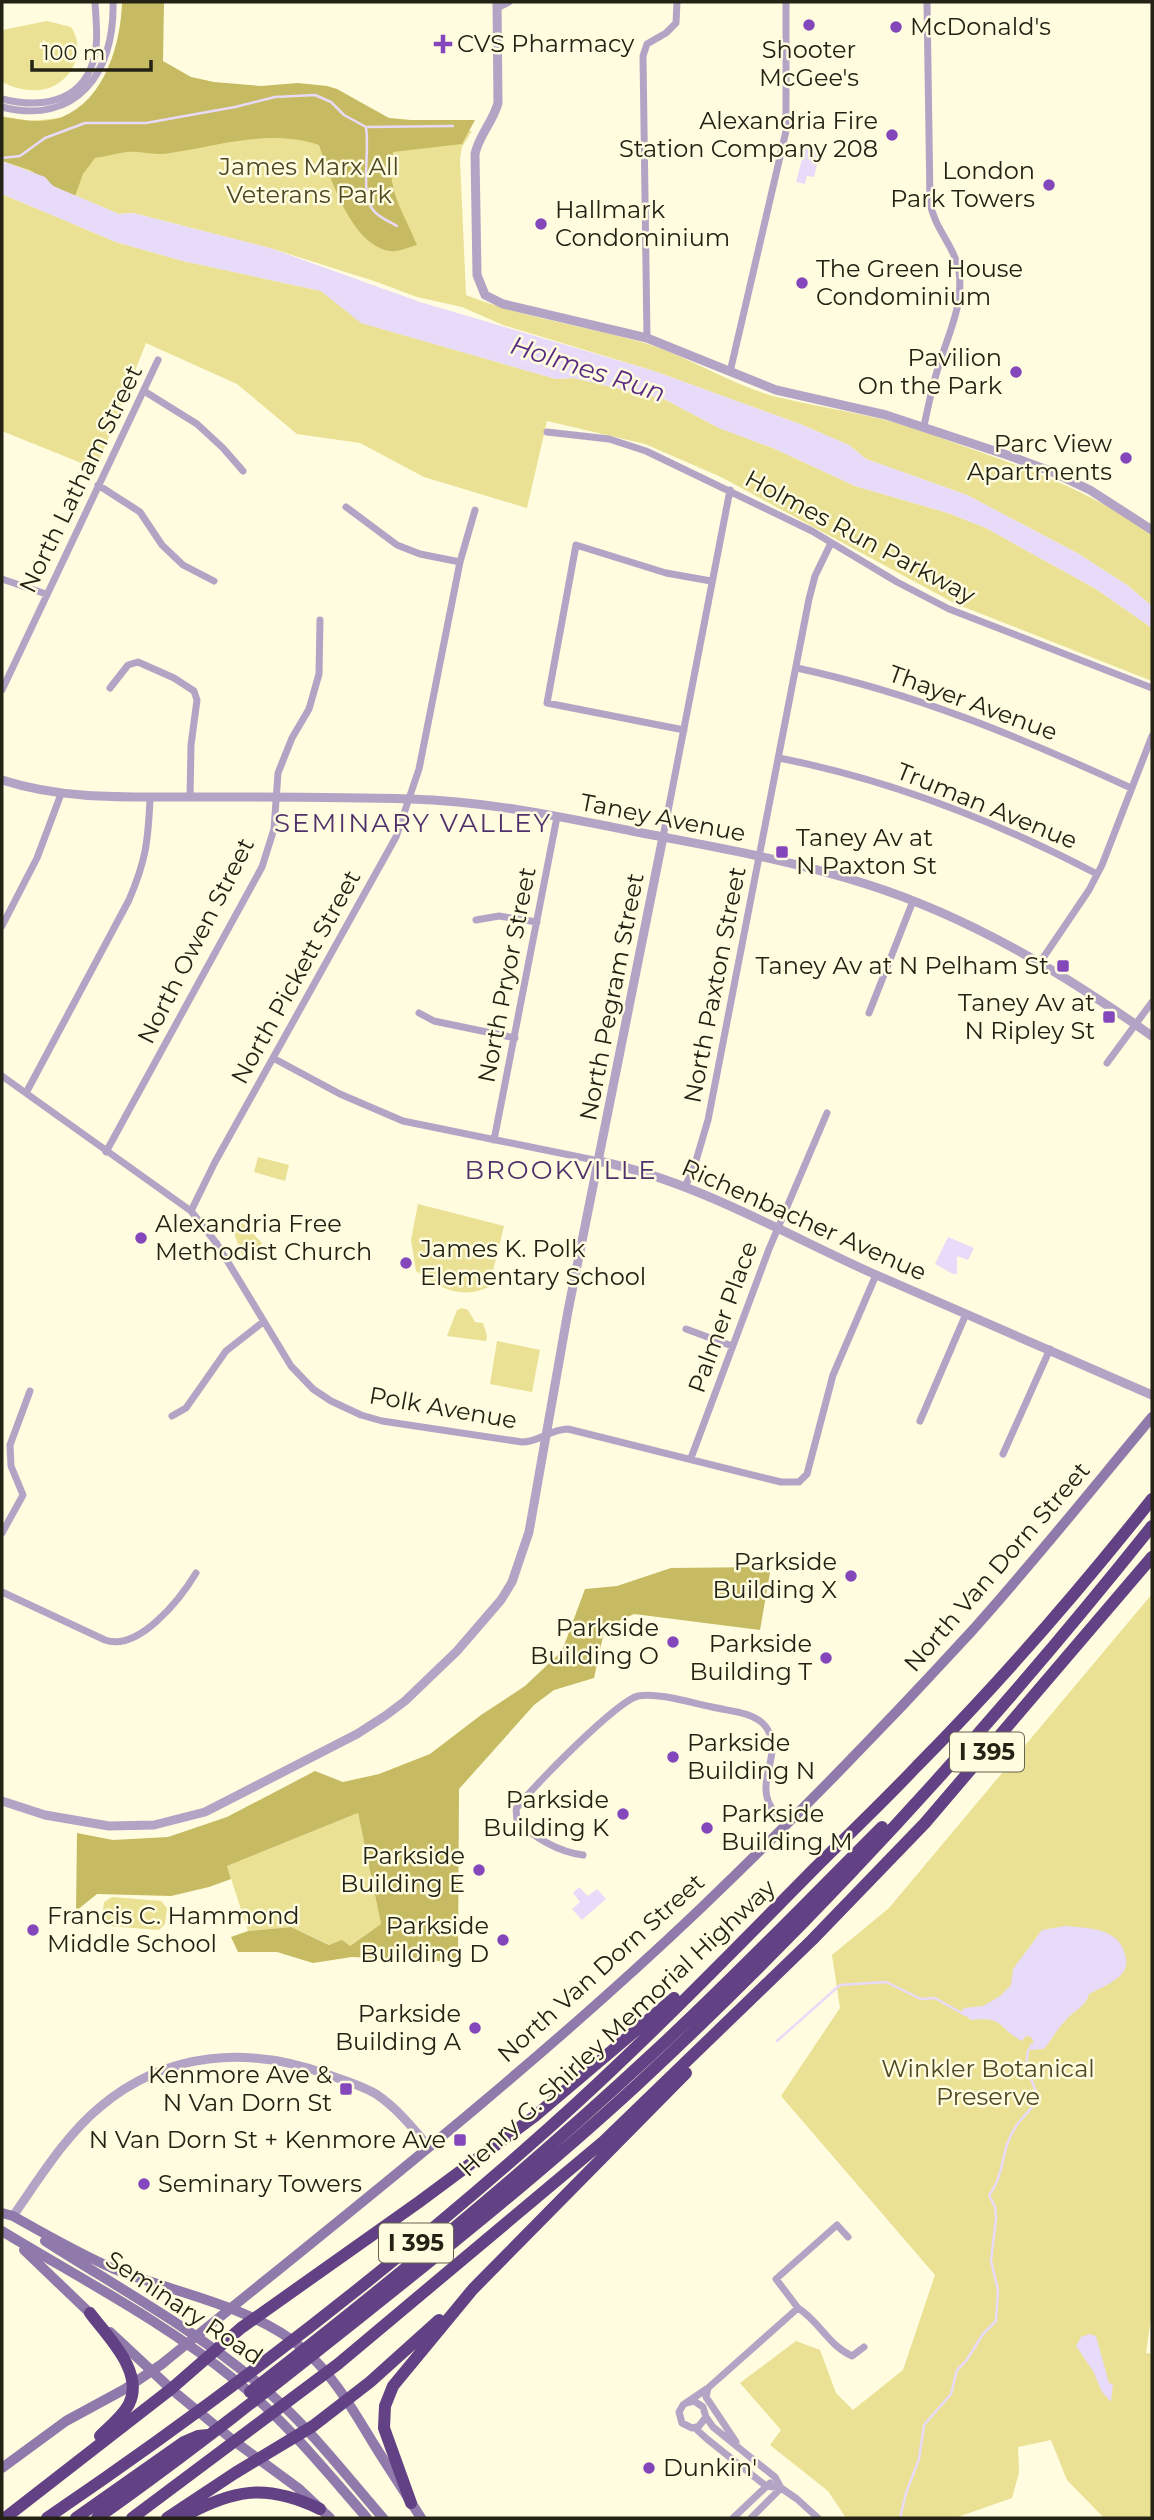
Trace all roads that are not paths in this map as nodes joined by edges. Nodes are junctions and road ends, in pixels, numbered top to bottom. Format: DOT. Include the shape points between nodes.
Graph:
graph roads {
  1 [pos="95,2"];
  2 [pos="113,2"];
  3 [pos="509,2"];
  4 [pos="677,2"];
  5 [pos="786,2"];
  6 [pos="927,2"];
  7 [pos="497,5"];
  8 [pos="2,99"];
  9 [pos="2,107"];
  10 [pos="648,338"];
  11 [pos="158,360"];
  12 [pos="730,372"];
  13 [pos="144,391"];
  14 [pos="923,426"];
  15 [pos="547,432"];
  16 [pos="243,471"];
  17 [pos="98,485"];
  18 [pos="730,490"];
  19 [pos="346,507"];
  20 [pos="475,510"];
  21 [pos="1152,530"];
  22 [pos="831,543"];
  23 [pos="460,562"];
  24 [pos="2,579"];
  25 [pos="214,581"];
  26 [pos="711,581"];
  27 [pos="46,594"];
  28 [pos="320,620"];
  29 [pos="797,668"];
  30 [pos="110,688"];
  31 [pos="1152,688"];
  32 [pos="2,690"];
  33 [pos="684,730"];
  34 [pos="1152,736"];
  35 [pos="779,758"];
  36 [pos="2,780"];
  37 [pos="1131,788"];
  38 [pos="61,794"];
  39 [pos="190,797"];
  40 [pos="274,797"];
  41 [pos="150,799"];
  42 [pos="410,799"];
  43 [pos="557,817"];
  44 [pos="663,837"];
  45 [pos="761,856"];
  46 [pos="1097,874"];
  47 [pos="913,901"];
  48 [pos="476,920"];
  49 [pos="537,922"];
  50 [pos="2,926"];
  51 [pos="1041,961"];
  52 [pos="1152,1002"];
  53 [pos="419,1013"];
  54 [pos="869,1013"];
  55 [pos="1135,1024"];
  56 [pos="1152,1036"];
  57 [pos="515,1038"];
  58 [pos="273,1058"];
  59 [pos="1107,1063"];
  60 [pos="2,1076"];
  61 [pos="26,1093"];
  62 [pos="827,1113"];
  63 [pos="494,1140"];
  64 [pos="106,1152"];
  65 [pos="599,1161"];
  66 [pos="685,1187"];
  67 [pos="191,1211"];
  68 [pos="777,1229"];
  69 [pos="876,1275"];
  70 [pos="966,1314"];
  71 [pos="263,1322"];
  72 [pos="686,1329"];
  73 [pos="732,1346"];
  74 [pos="1050,1349"];
  75 [pos="30,1391"];
  76 [pos="1152,1395"];
  77 [pos="172,1416"];
  78 [pos="1152,1416"];
  79 [pos="920,1421"];
  80 [pos="547,1432"];
  81 [pos="1003,1454"];
  82 [pos="691,1458"];
  83 [pos="1152,1499"];
  84 [pos="1152,1526"];
  85 [pos="2,1533"];
  86 [pos="1152,1557"];
  87 [pos="196,1573"];
  88 [pos="2,1592"];
  89 [pos="1008,1700"];
  90 [pos="2,1801"];
  91 [pos="787,1825"];
  92 [pos="583,1855"];
  93 [pos="755,1930"];
  94 [pos="812,1940"];
  95 [pos="429,2147"];
  96 [pos="6,2214"];
  97 [pos="2,2231"];
  98 [pos="848,2237"];
  99 [pos="473,2289"];
  100 [pos="798,2308"];
  101 [pos="90,2313"];
  102 [pos="249,2318"];
  103 [pos="864,2347"];
  104 [pos="167,2384"];
  105 [pos="255,2388"];
  106 [pos="708,2388"];
  107 [pos="343,2395"];
  108 [pos="189,2403"];
  109 [pos="686,2403"];
  110 [pos="706,2417"];
  111 [pos="695,2428"];
  112 [pos="234,2441"];
  113 [pos="184,2442"];
  114 [pos="740,2448"];
  115 [pos="253,2455"];
  116 [pos="2,2468"];
  117 [pos="775,2477"];
  118 [pos="57,2478"];
  119 [pos="766,2486"];
  120 [pos="781,2488"];
  121 [pos="411,2503"];
  122 [pos="325,2514"];
  123 [pos="5,2518"];
  124 [pos="47,2518"];
  125 [pos="76,2518"];
  126 [pos="97,2518"];
  127 [pos="132,2518"];
  128 [pos="167,2518"];
  129 [pos="181,2518"];
  130 [pos="367,2518"];
  131 [pos="383,2518"];
  132 [pos="421,2518"];
  133 [pos="733,2518"];
  134 [pos="751,2518"];
  135 [pos="818,2518"];
  1 -- 8 [label="street" via="93,62 77,89 64,98 38,104"];
  2 -- 9 [label="street" via="113,29 106,55 75,99 43,111"];
  3 -- 7 [label="street"];
  4 -- 10 [label="street" via="676,23 647,44 643,56"];
  5 -- 12 [label="street" via="786,131"];
  6 -- 14 [label="street" via="930,202 937,227 955,254 960,288"];
  7 -- 10 [label="street" via="498,103 475,154 477,275 485,295 503,304"];
  10 -- 12 [label="street"];
  11 -- 13 [label="street, North Latham Street"];
  12 -- 14 [label="street" via="799,397"];
  13 -- 16 [label="street" via="197,424"];
  13 -- 17 [label="street, North Latham Street"];
  14 -- 21 [label="street" via="1066,478"];
  15 -- 18 [label="street, Holmes Run Parkway" via="627,444"];
  17 -- 25 [label="street" via="140,512 162,545 183,565"];
  17 -- 27 [label="street, North Latham Street"];
  18 -- 22 [label="street, Holmes Run Parkway"];
  18 -- 26 [label="street, North Pegram Street"];
  19 -- 23 [label="street" via="403,549"];
  20 -- 23 [label="street, North Pickett Street"];
  22 -- 29 [label="street, North Paxton Street" via="814,576"];
  22 -- 31 [label="street, Holmes Run Parkway" via="918,594"];
  23 -- 42 [label="street, North Pickett Street"];
  24 -- 27 [label="street"];
  26 -- 33 [label="street, North Pegram Street"];
  26 -- 33 [label="street" via="666,573 576,545 547,703"];
  27 -- 32 [label="street, North Latham Street"];
  28 -- 40 [label="street, North Owen Street" via="319,674 309,709 281,762"];
  29 -- 35 [label="street, North Paxton Street"];
  29 -- 37 [label="street, Thayer Avenue" via="937,706"];
  30 -- 39 [label="street" via="128,665 138,663 174,677 194,691"];
  33 -- 44 [label="street, North Pegram Street"];
  34 -- 37 [label="street"];
  35 -- 45 [label="street, North Paxton Street"];
  35 -- 46 [label="street, Truman Avenue" via="919,796"];
  36 -- 38 [label="street, Taney Avenue"];
  37 -- 46 [label="street"];
  38 -- 41 [label="street, Taney Avenue"];
  38 -- 50 [label="street" via="37,858"];
  39 -- 40 [label="street, Taney Avenue"];
  39 -- 41 [label="street, Taney Avenue"];
  40 -- 42 [label="street, Taney Avenue"];
  40 -- 64 [label="street, North Owen Street" via="274,829 262,867"];
  41 -- 61 [label="street" via="142,869 129,900"];
  42 -- 43 [label="street, Taney Avenue" via="484,804"];
  42 -- 58 [label="street, North Pickett Street" via="396,837"];
  43 -- 44 [label="street, Taney Avenue"];
  43 -- 49 [label="street, North Pryor Street"];
  44 -- 45 [label="street, Taney Avenue"];
  44 -- 65 [label="street, North Pegram Street"];
  45 -- 47 [label="street, Taney Avenue" via="868,884"];
  45 -- 66 [label="street, North Paxton Street" via="708,1120"];
  46 -- 51 [label="street"];
  47 -- 51 [label="street, Taney Avenue"];
  47 -- 54 [label="street"];
  48 -- 49 [label="street" via="499,916"];
  49 -- 57 [label="street, North Pryor Street"];
  51 -- 55 [label="street, Taney Avenue"];
  52 -- 55 [label="street"];
  53 -- 57 [label="street" via="434,1021"];
  55 -- 56 [label="street, Taney Avenue"];
  55 -- 59 [label="street"];
  57 -- 63 [label="street, North Pryor Street"];
  58 -- 63 [label="street, Richenbacher Avenue" via="394,1117"];
  58 -- 67 [label="street, North Pickett Street"];
  60 -- 61 [label="street, Polk Avenue"];
  61 -- 64 [label="street, Polk Avenue"];
  62 -- 68 [label="street, Palmer Place"];
  63 -- 65 [label="street, Richenbacher Avenue"];
  64 -- 67 [label="street, Polk Avenue"];
  65 -- 66 [label="street, Richenbacher Avenue"];
  65 -- 80 [label="street, North Pegram Street"];
  66 -- 68 [label="street, Richenbacher Avenue"];
  67 -- 71 [label="street, Polk Avenue" via="210,1232"];
  68 -- 69 [label="street, Richenbacher Avenue"];
  68 -- 73 [label="street, Palmer Place"];
  69 -- 70 [label="street, Richenbacher Avenue"];
  69 -- 82 [label="street, Polk Avenue" via="833,1375 807,1474 800,1482 781,1482"];
  70 -- 74 [label="street, Richenbacher Avenue"];
  70 -- 79 [label="street"];
  71 -- 77 [label="street" via="226,1351 186,1408"];
  71 -- 80 [label="street, Polk Avenue" via="305,1381 331,1401 361,1415 522,1442 532,1442"];
  72 -- 73 [label="street"];
  73 -- 82 [label="street, Palmer Place"];
  74 -- 76 [label="street, Richenbacher Avenue"];
  74 -- 81 [label="street"];
  75 -- 85 [label="street" via="10,1445 11,1466 23,1495"];
  78 -- 91 [label="main road, North Van Dorn Street" via="971,1631"];
  80 -- 82 [label="street, Polk Avenue" via="575,1430"];
  80 -- 90 [label="street, North Pegram Street" via="529,1532 512,1582 484,1623 385,1716 205,1812 169,1823 109,1826 45,1815"];
  83 -- 93 [label="highway, Henry G. Shirley Memorial Highway / I 395" via="919,1765"];
  84 -- 89 [label="highway"];
  86 -- 94 [label="highway, I 395" via="965,1777"];
  87 -- 88 [label="street" via="172,1606 120,1643"];
  89 -- 105 [label="highway" via="723,1986 558,2140 367,2301"];
  89 -- 126 [label="highway" via="805,1920 638,2084 442,2252 229,2422"];
  91 -- 92 [label="street" via="767,1797 773,1744 765,1724 738,1713 637,1696 609,1715 516,1809 517,1820 527,1828 564,1853"];
  91 -- 95 [label="main road, North Van Dorn Street" via="641,1964"];
  93 -- 102 [label="highway" via="535,2116"];
  93 -- 124 [label="highway, Henry G. Shirley Memorial Highway / I 395" via="570,2108 439,2224 253,2371"];
  94 -- 99 [label="highway"];
  94 -- 127 [label="highway, I 395" via="604,2141 338,2364"];
  95 -- 96 [label="street" via="387,2102 359,2085 283,2061 206,2059 145,2078 100,2107"];
  95 -- 116 [label="main road, North Van Dorn Street" via="162,2364 66,2421"];
  96 -- 102 [label="main road" via="112,2267"];
  96 -- 105 [label="main road, Seminary Road" via="211,2346"];
  97 -- 101 [label="main road"];
  97 -- 105 [label="main road, Seminary Road"];
  98 -- 100 [label="street" via="837,2225 776,2279"];
  99 -- 107 [label="highway" via="400,2357"];
  99 -- 121 [label="highway" via="388,2396 384,2428"];
  100 -- 103 [label="street" via="839,2351 852,2356"];
  100 -- 106 [label="street"];
  101 -- 104 [label="main road"];
  101 -- 118 [label="highway" via="128,2368 132,2381 129,2404"];
  102 -- 104 [label="highway"];
  102 -- 107 [label="main road" via="308,2354"];
  104 -- 108 [label="main road"];
  104 -- 118 [label="highway"];
  105 -- 130 [label="main road, Seminary Road"];
  105 -- 131 [label="main road, Seminary Road" via="293,2416"];
  106 -- 109 [label="street"];
  106 -- 114 [label="street" via="710,2406"];
  107 -- 115 [label="highway" via="313,2426"];
  107 -- 121 [label="main road"];
  108 -- 112 [label="main road"];
  108 -- 113 [label="highway" via="191,2426"];
  109 -- 110 [label="street" via="701,2404"];
  109 -- 111 [label="street" via="680,2419"];
  110 -- 111 [label="street"];
  110 -- 114 [label="street"];
  111 -- 119 [label="street"];
  112 -- 113 [label="highway" via="207,2435"];
  112 -- 115 [label="main road"];
  113 -- 125 [label="highway"];
  114 -- 117 [label="street"];
  115 -- 122 [label="main road"];
  115 -- 128 [label="highway"];
  117 -- 119 [label="street"];
  117 -- 120 [label="street"];
  118 -- 123 [label="highway"];
  119 -- 120 [label="street"];
  119 -- 133 [label="street"];
  120 -- 134 [label="street"];
  120 -- 135 [label="street"];
  121 -- 132 [label="main road"];
  122 -- 129 [label="highway" via="294,2497 264,2491 236,2495"];
}
